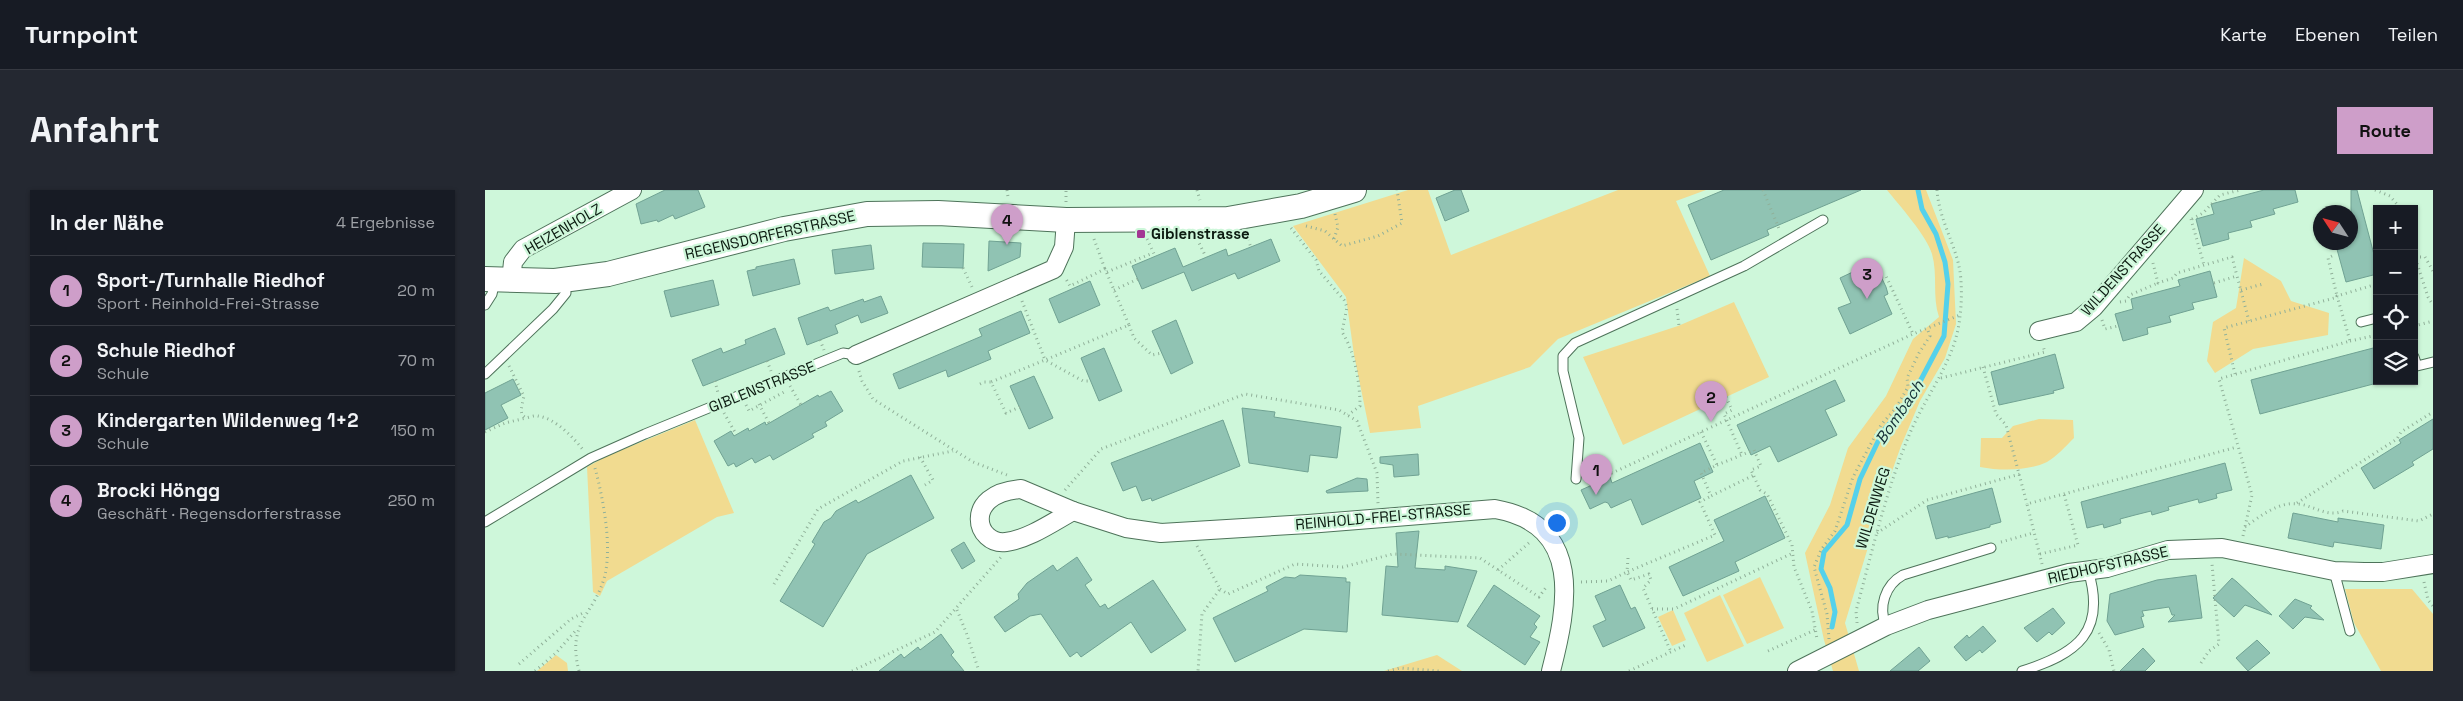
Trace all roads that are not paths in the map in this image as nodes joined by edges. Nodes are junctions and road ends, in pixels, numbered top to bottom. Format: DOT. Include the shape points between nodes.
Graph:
graph roads {
  1 [pos="632,190"];
  2 [pos="1354,190"];
  3 [pos="2194,190"];
  4 [pos="1066,211"];
  5 [pos="1823,220"];
  6 [pos="497,280"];
  7 [pos="565,280"];
  8 [pos="485,305"];
  9 [pos="2373,319"];
  10 [pos="2361,322"];
  11 [pos="2039,331"];
  12 [pos="856,356"];
  13 [pos="2433,362"];
  14 [pos="2418,366"];
  15 [pos="485,374"];
  16 [pos="1576,479"];
  17 [pos="1073,511"];
  18 [pos="485,522"];
  19 [pos="1991,548"];
  20 [pos="2088,570"];
  21 [pos="2428,570"];
  22 [pos="2334,571"];
  23 [pos="1886,626"];
  24 [pos="2350,631"];
  25 [pos="1551,671"];
  26 [pos="1797,671"];
  27 [pos="2022,671"];
  1 -- 6 [label="street, HEIZENHOLZ" via="523,249"];
  2 -- 4 [label="street, REGENSDORFERSTRASSE" via="1301,206 1228,219"];
  3 -- 11 [label="street, WILDENSTRASSE" via="2094,307 2076,322"];
  4 -- 7 [label="street, REGENSDORFERSTRASSE" via="867,214 784,229 608,274"];
  4 -- 12 [label="street, GIBLENSTRASSE" via="1064,247 1054,269"];
  5 -- 16 [label="lane" via="1744,266 1567,349 1563,356 1563,371 1579,438"];
  6 -- 7 [label="street, REGENSDORFERSTRASSE"];
  6 -- 8 [label="lane"];
  7 -- 15 [label="lane" via="566,293 553,309"];
  9 -- 10 [label="lane"];
  12 -- 18 [label="lane, GIBLENSTRASSE" via="843,353 591,459"];
  13 -- 14 [label="lane"];
  17 -- 17 [label="street, REINHOLD-FREI-STRASSE" via="1005,542 995,541 985,533 979,512 984,503 997,493 1021,489"];
  17 -- 25 [label="street, REINHOLD-FREI-STRASSE" via="1126,528 1161,532 1308,524 1495,508 1515,512 1543,530 1552,542 1561,566 1565,603 1563,627"];
  19 -- 23 [label="lane" via="1903,574 1894,580 1881,606"];
  20 -- 22 [label="street, RIEDHOFSTRASSE" via="2107,568 2168,550 2202,547 2223,548"];
  20 -- 23 [label="street, RIEDHOFSTRASSE" via="1928,610"];
  20 -- 27 [label="lane" via="2093,595 2092,621 2084,637 2057,658"];
  21 -- 22 [label="street, RIEDHOFSTRASSE"];
  22 -- 24 [label="lane"];
  23 -- 26 [label="street, RIEDHOFSTRASSE"];
}
